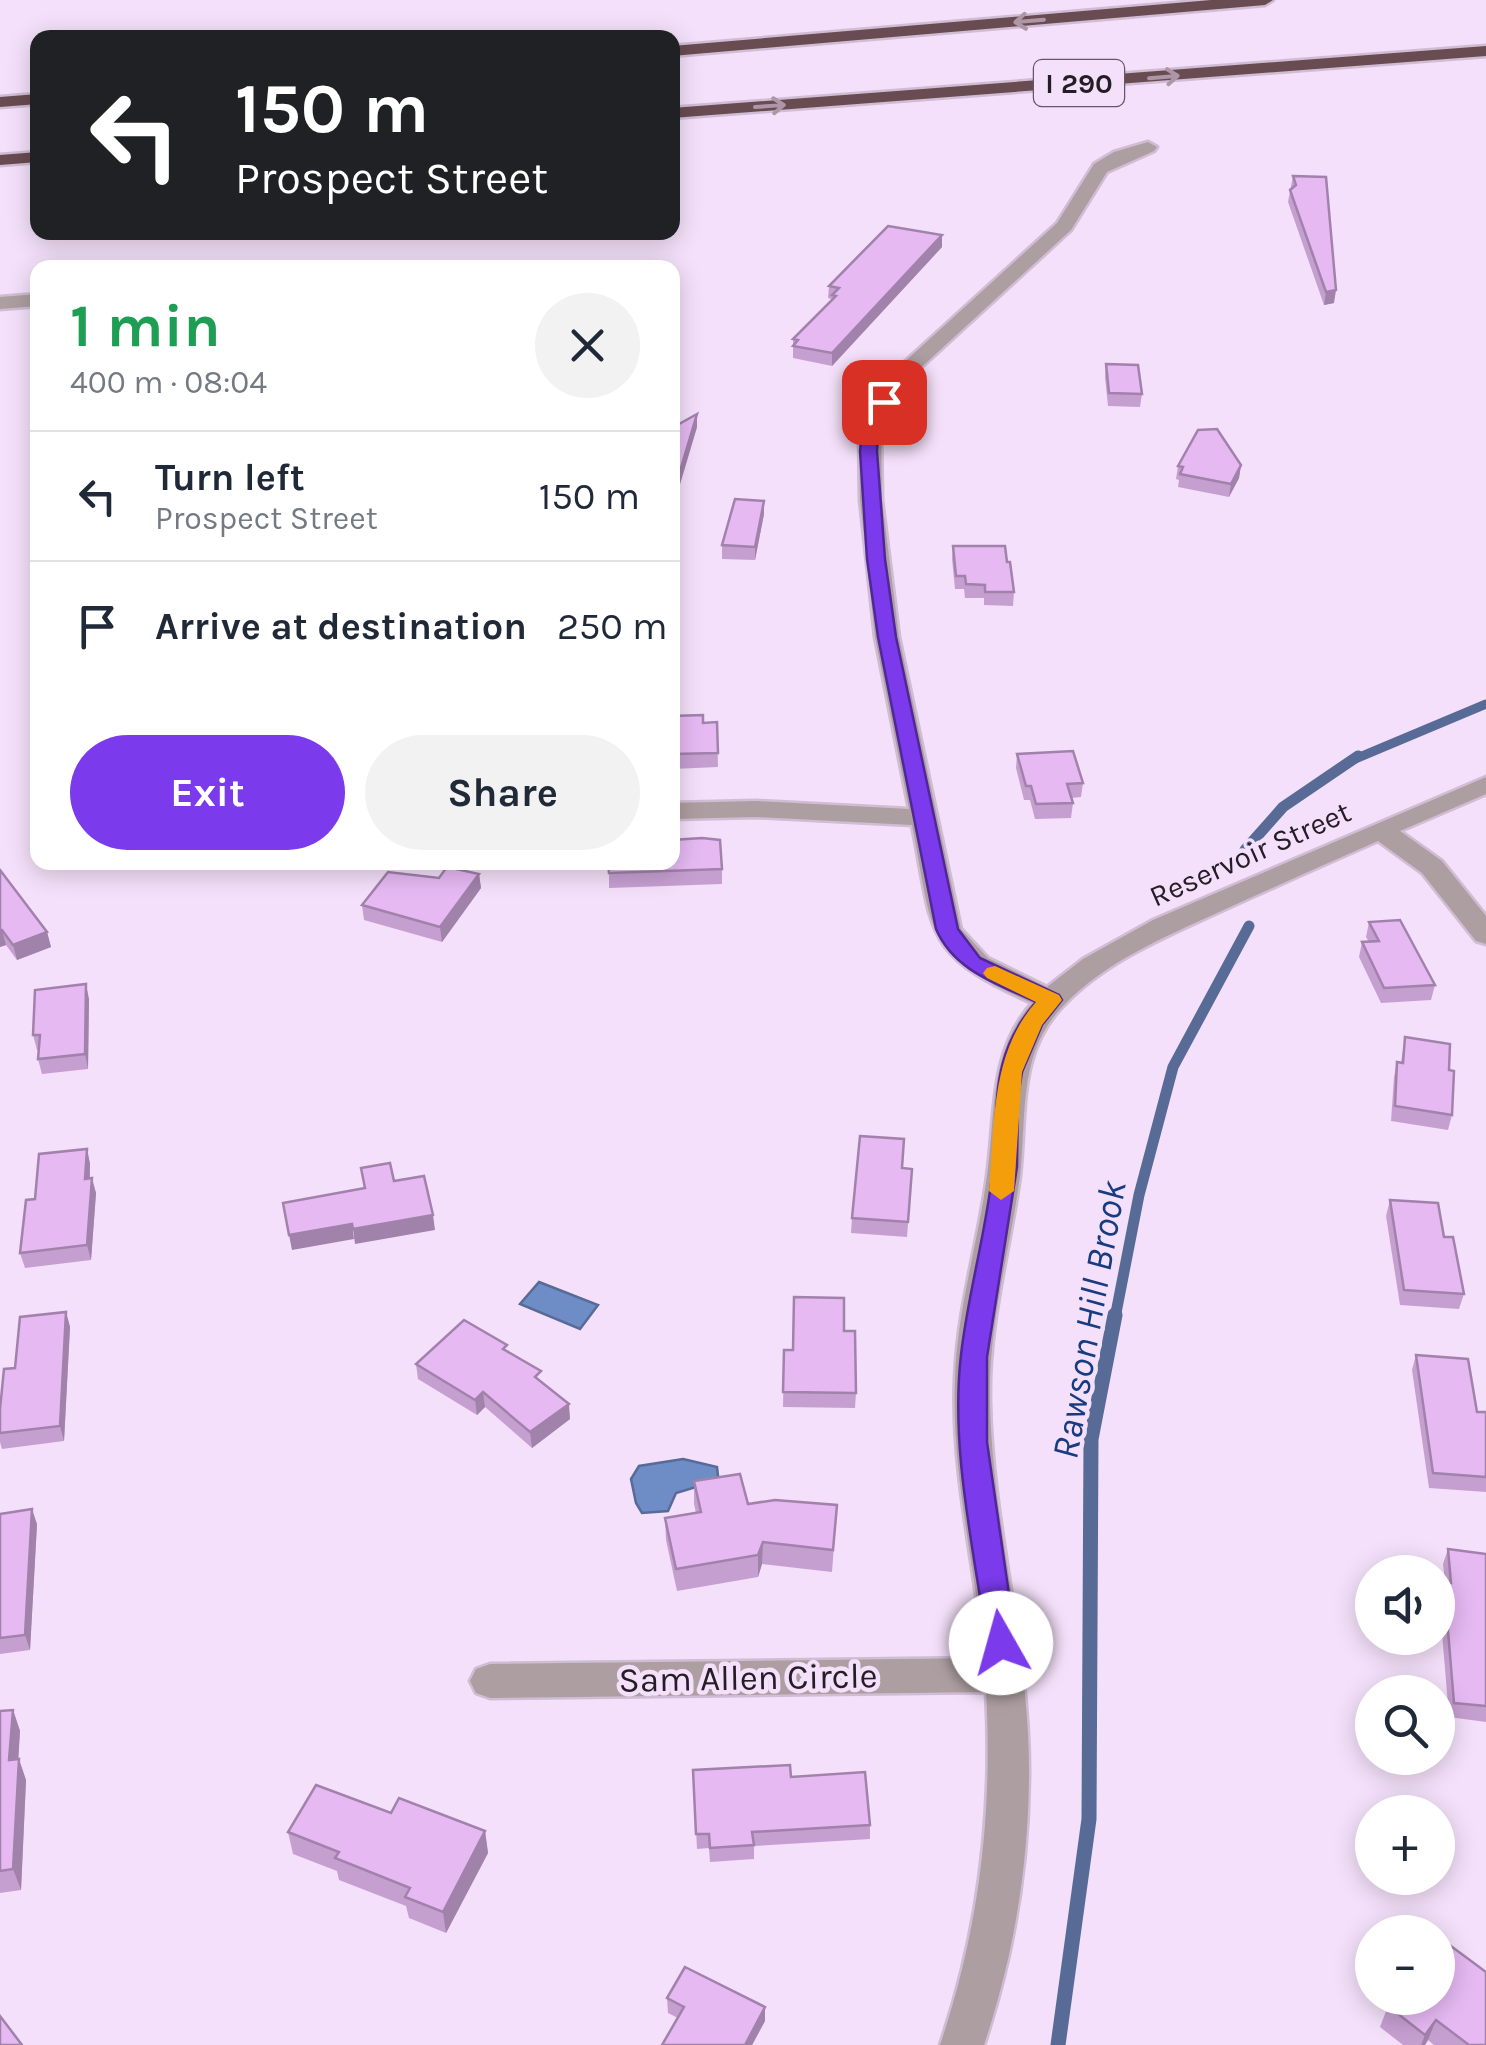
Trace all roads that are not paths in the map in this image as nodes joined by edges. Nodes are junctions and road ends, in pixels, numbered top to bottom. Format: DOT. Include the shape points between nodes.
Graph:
graph roads {
  1 [pos="1266,0"];
  2 [pos="680,49"];
  3 [pos="1486,51"];
  4 [pos="30,100"];
  5 [pos="0,102"];
  6 [pos="680,112"];
  7 [pos="1148,147"];
  8 [pos="30,158"];
  9 [pos="0,160"];
  10 [pos="30,301"];
  11 [pos="0,303"];
  12 [pos="1486,786"];
  13 [pos="680,810"];
  14 [pos="924,818"];
  15 [pos="1381,830"];
  16 [pos="1486,935"];
  17 [pos="1051,1000"];
  18 [pos="1005,1675"];
  19 [pos="490,1680"];
  20 [pos="962,2045"];
  1 -- 2 [label="highway, I 290, one-way"];
  6 -- 3 [label="highway, I 290, one-way"];
  4 -- 5 [label="highway"];
  7 -- 14 [label="street" via="1100,168 1064,226 907,370 870,434 887,637"];
  8 -- 9 [label="highway"];
  10 -- 11 [label="street"];
  12 -- 15 [label="street, Reservoir Street"];
  13 -- 14 [label="street"];
  14 -- 17 [label="street" via="953,943 972,962"];
  15 -- 16 [label="street" via="1432,867"];
  15 -- 17 [label="street, Reservoir Street" via="1137,941"];
  17 -- 18 [label="street, Reservoir Street" via="1032,1022 1011,1072 1005,1167 974,1357 975,1457"];
  18 -- 19 [label="street, Sam Allen Circle"];
  18 -- 20 [label="street, Reservoir Street" via="1010,1784 1001,1901"];
}
